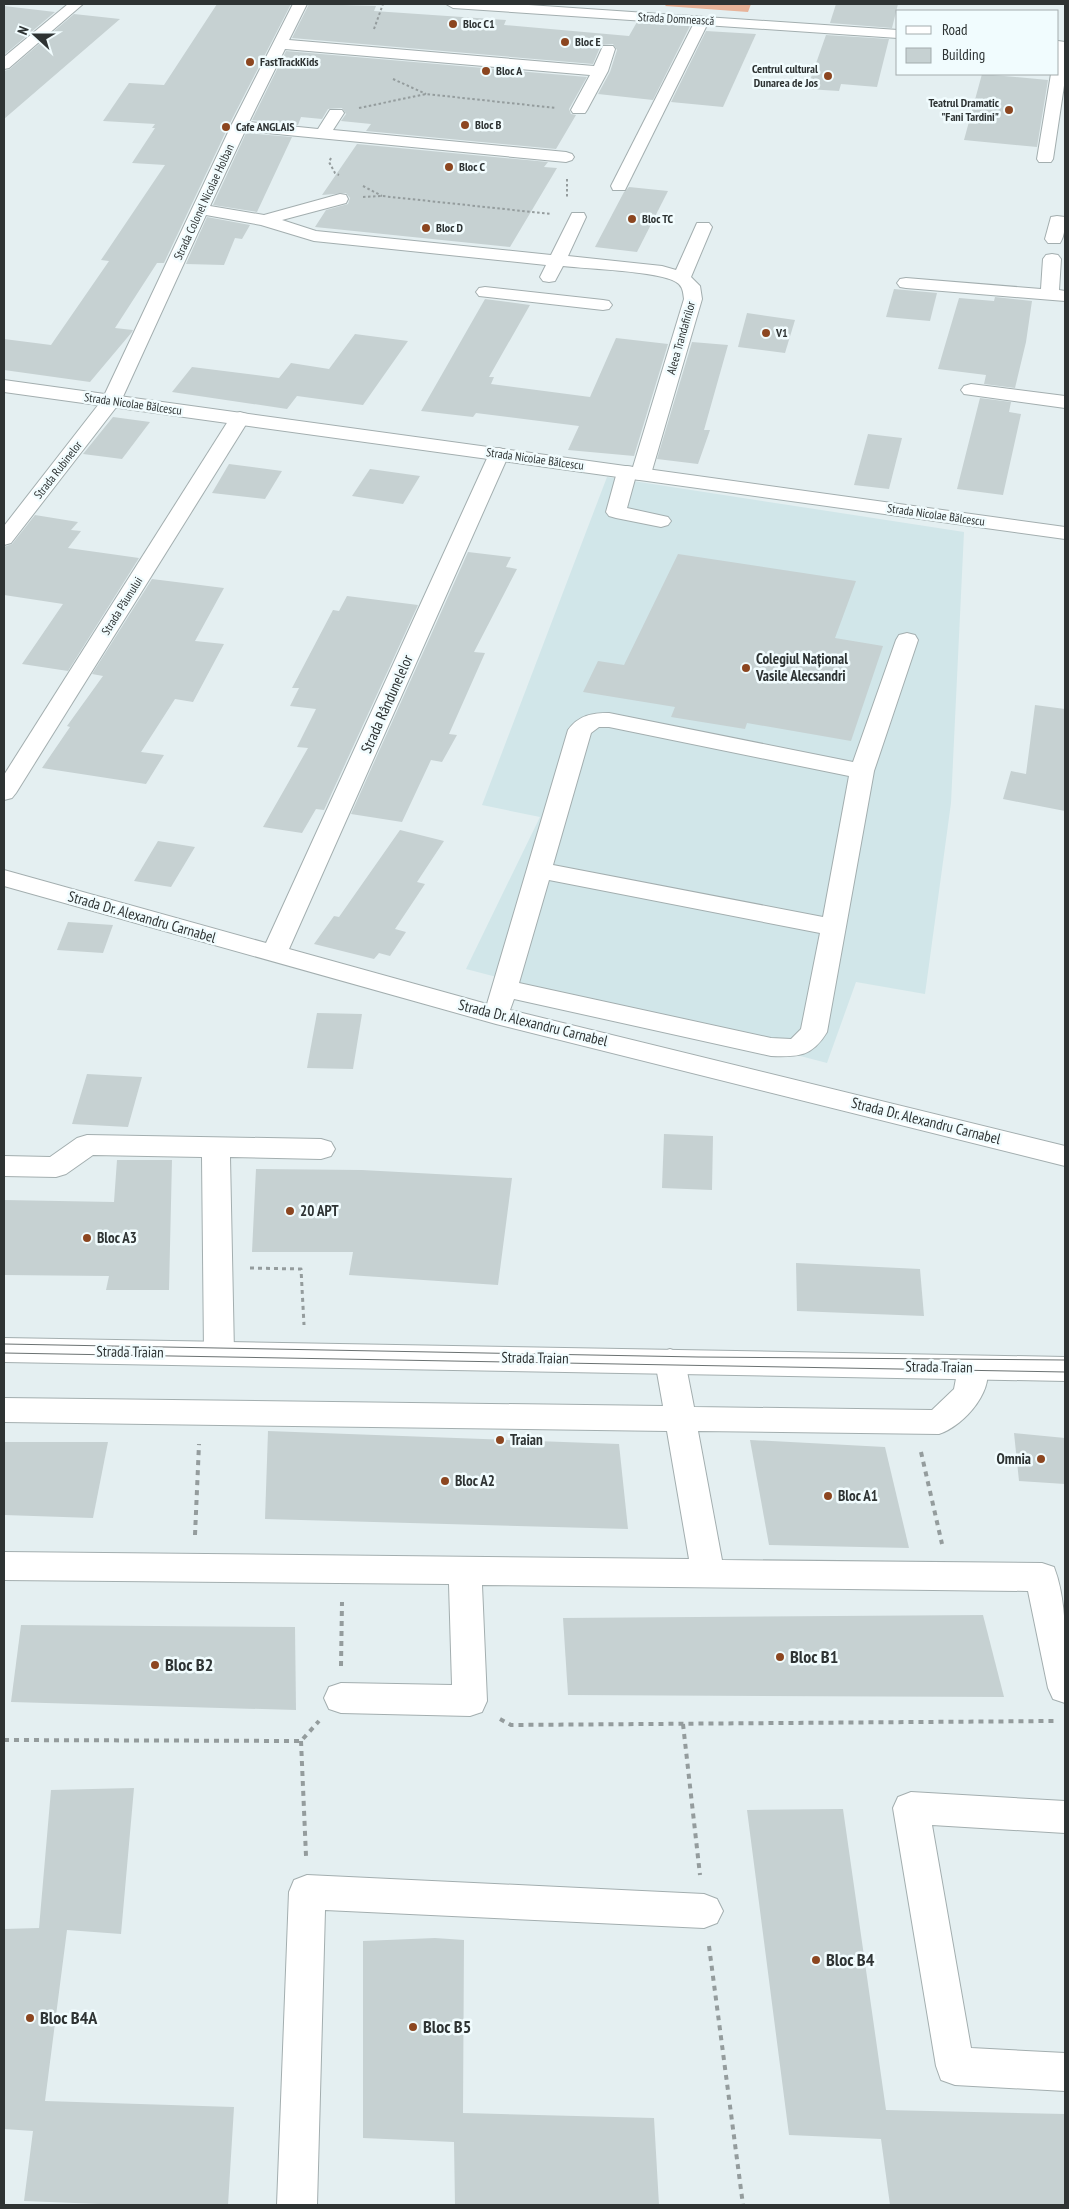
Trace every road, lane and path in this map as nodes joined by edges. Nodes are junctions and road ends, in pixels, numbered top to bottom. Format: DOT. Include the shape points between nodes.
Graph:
graph roads {
  1 [pos="76,4"];
  2 [pos="300,4"];
  3 [pos="453,4"];
  4 [pos="702,21"];
  5 [pos="896,34"];
  6 [pos="282,44"];
  7 [pos="1061,45"];
  8 [pos="608,49"];
  9 [pos="483,50"];
  10 [pos="387,53"];
  11 [pos="1059,62"];
  12 [pos="4,65"];
  13 [pos="600,71"];
  14 [pos="1057,75"];
  15 [pos="579,110"];
  16 [pos="336,113"];
  17 [pos="239,126"];
  18 [pos="322,134"];
  19 [pos="343,136"];
  20 [pos="566,157"];
  21 [pos="1045,159"];
  22 [pos="343,177"];
  23 [pos="359,184"];
  24 [pos="619,186"];
  25 [pos="382,196"];
  26 [pos="340,199"];
  27 [pos="201,209"];
  28 [pos="578,217"];
  29 [pos="264,220"];
  30 [pos="1065,222"];
  31 [pos="703,227"];
  32 [pos="1054,239"];
  33 [pos="1052,259"];
  34 [pos="556,261"];
  35 [pos="682,278"];
  36 [pos="906,283"];
  37 [pos="485,292"];
  38 [pos="1058,296"];
  39 [pos="539,299"];
  40 [pos="603,305"];
  41 [pos="4,386"];
  42 [pos="971,390"];
  43 [pos="111,401"];
  44 [pos="1065,402"];
  45 [pos="240,418"];
  46 [pos="499,454"];
  47 [pos="634,473"];
  48 [pos="661,521"];
  49 [pos="1065,533"];
  50 [pos="4,538"];
  51 [pos="907,640"];
  52 [pos="862,771"];
  53 [pos="4,793"];
  54 [pos="539,870"];
  55 [pos="4,878"];
  56 [pos="833,927"];
  57 [pos="274,954"];
  58 [pos="504,988"];
  59 [pos="496,1015"];
  60 [pos="216,1147"];
  61 [pos="321,1149"];
  62 [pos="1065,1156"];
  63 [pos="4,1166"];
  64 [pos="217,1268"];
  65 [pos="4,1350"];
  66 [pos="219,1353"];
  67 [pos="306,1355"];
  68 [pos="670,1361"];
  69 [pos="973,1368"];
  70 [pos="1065,1369"];
  71 [pos="4,1410"];
  72 [pos="200,1413"];
  73 [pos="682,1418"];
  74 [pos="913,1422"];
  75 [pos="4,1566"];
  76 [pos="194,1568"];
  77 [pos="342,1570"];
  78 [pos="465,1571"];
  79 [pos="708,1574"];
  80 [pos="950,1576"];
  81 [pos="1065,1688"];
  82 [pos="341,1698"];
  83 [pos="470,1701"];
  84 [pos="1065,1721"];
  85 [pos="683,1724"];
  86 [pos="4,1740"];
  87 [pos="301,1741"];
  88 [pos="1065,1817"];
  89 [pos="307,1892"];
  90 [pos="704,1911"];
  91 [pos="1065,2072"];
  92 [pos="297,2205"];
  93 [pos="743,2205"];
  1 -- 12 [label="street"];
  2 -- 6 [label="street, Strada Colonel Nicolae Holban"];
  3 -- 4 [label="street, Strada Domnească"];
  4 -- 5 [label="street, Strada Domnească"];
  4 -- 24 [label="street"];
  6 -- 10 [label="street"];
  6 -- 17 [label="street, Strada Colonel Nicolae Holban"];
  7 -- 11 [label="street"];
  8 -- 13 [label="street"];
  9 -- 10 [label="street" via="394,42"];
  10 -- 13 [label="street"];
  13 -- 15 [label="street"];
  14 -- 21 [label="street"];
  15 -- 16 [label="path" via="426,94"];
  16 -- 18 [label="street"];
  17 -- 18 [label="street"];
  17 -- 27 [label="street, Strada Colonel Nicolae Holban"];
  18 -- 19 [label="street"];
  19 -- 20 [label="street"];
  19 -- 22 [label="path" via="329,162 335,173"];
  20 -- 28 [label="path" via="568,202"];
  23 -- 25 [label="path"];
  25 -- 26 [label="path"];
  25 -- 28 [label="path"];
  26 -- 29 [label="street"];
  27 -- 29 [label="street, Aleea Trandafirilor"];
  27 -- 43 [label="street, Strada Colonel Nicolae Holban"];
  28 -- 34 [label="street"];
  29 -- 34 [label="street, Aleea Trandafirilor" via="314,236"];
  30 -- 32 [label="street" via="1057,221"];
  31 -- 35 [label="street"];
  33 -- 38 [label="street"];
  34 -- 35 [label="street, Aleea Trandafirilor" via="662,271"];
  34 -- 39 [label="street"];
  35 -- 47 [label="street, Aleea Trandafirilor" via="691,286 693,299"];
  36 -- 38 [label="street"];
  37 -- 39 [label="street"];
  39 -- 40 [label="street"];
  41 -- 43 [label="street, Strada Nicolae Bălcescu"];
  42 -- 44 [label="street"];
  43 -- 45 [label="street, Strada Nicolae Bălcescu"];
  43 -- 50 [label="street, Strada Rubinelor"];
  45 -- 46 [label="street, Strada Nicolae Bălcescu"];
  45 -- 53 [label="street, Strada Păunului"];
  46 -- 47 [label="street, Strada Nicolae Bălcescu"];
  46 -- 57 [label="street, Strada Rândunelelor"];
  47 -- 48 [label="street, Aleea Trandafirilor" via="616,512"];
  47 -- 49 [label="street, Strada Nicolae Bălcescu"];
  51 -- 52 [label="street"];
  52 -- 54 [label="street" via="609,720 593,720 580,730"];
  52 -- 56 [label="street"];
  54 -- 56 [label="street"];
  54 -- 58 [label="street"];
  55 -- 57 [label="street, Strada Dr. Alexandru Carnabel"];
  56 -- 58 [label="street" via="814,1032 798,1048 771,1047"];
  57 -- 59 [label="street, Strada Dr. Alexandru Carnabel"];
  58 -- 59 [label="street"];
  59 -- 62 [label="street, Strada Dr. Alexandru Carnabel"];
  60 -- 61 [label="street"];
  60 -- 63 [label="street" via="87,1146 56,1166"];
  60 -- 64 [label="street"];
  64 -- 66 [label="street"];
  64 -- 67 [label="path" via="301,1269"];
  65 -- 66 [label="street, Strada Traian"];
  66 -- 67 [label="street, Strada Traian"];
  67 -- 68 [label="street, Strada Traian"];
  68 -- 69 [label="street, Strada Traian"];
  68 -- 73 [label="street"];
  69 -- 70 [label="street, Strada Traian"];
  69 -- 74 [label="street" via="968,1394 939,1422"];
  71 -- 72 [label="street"];
  72 -- 73 [label="street"];
  72 -- 76 [label="path"];
  73 -- 74 [label="street"];
  73 -- 79 [label="street"];
  74 -- 80 [label="path"];
  75 -- 76 [label="street"];
  76 -- 77 [label="street"];
  77 -- 78 [label="street"];
  77 -- 82 [label="path"];
  78 -- 79 [label="street"];
  78 -- 83 [label="street"];
  79 -- 80 [label="street"];
  80 -- 81 [label="street" via="1042,1577"];
  82 -- 83 [label="street"];
  82 -- 87 [label="path"];
  83 -- 85 [label="path" via="510,1725"];
  84 -- 85 [label="path"];
  85 -- 90 [label="path"];
  86 -- 87 [label="path"];
  87 -- 89 [label="path"];
  88 -- 91 [label="street" via="911,1808 955,2066"];
  89 -- 90 [label="street"];
  89 -- 92 [label="street"];
  90 -- 93 [label="path"];
}
